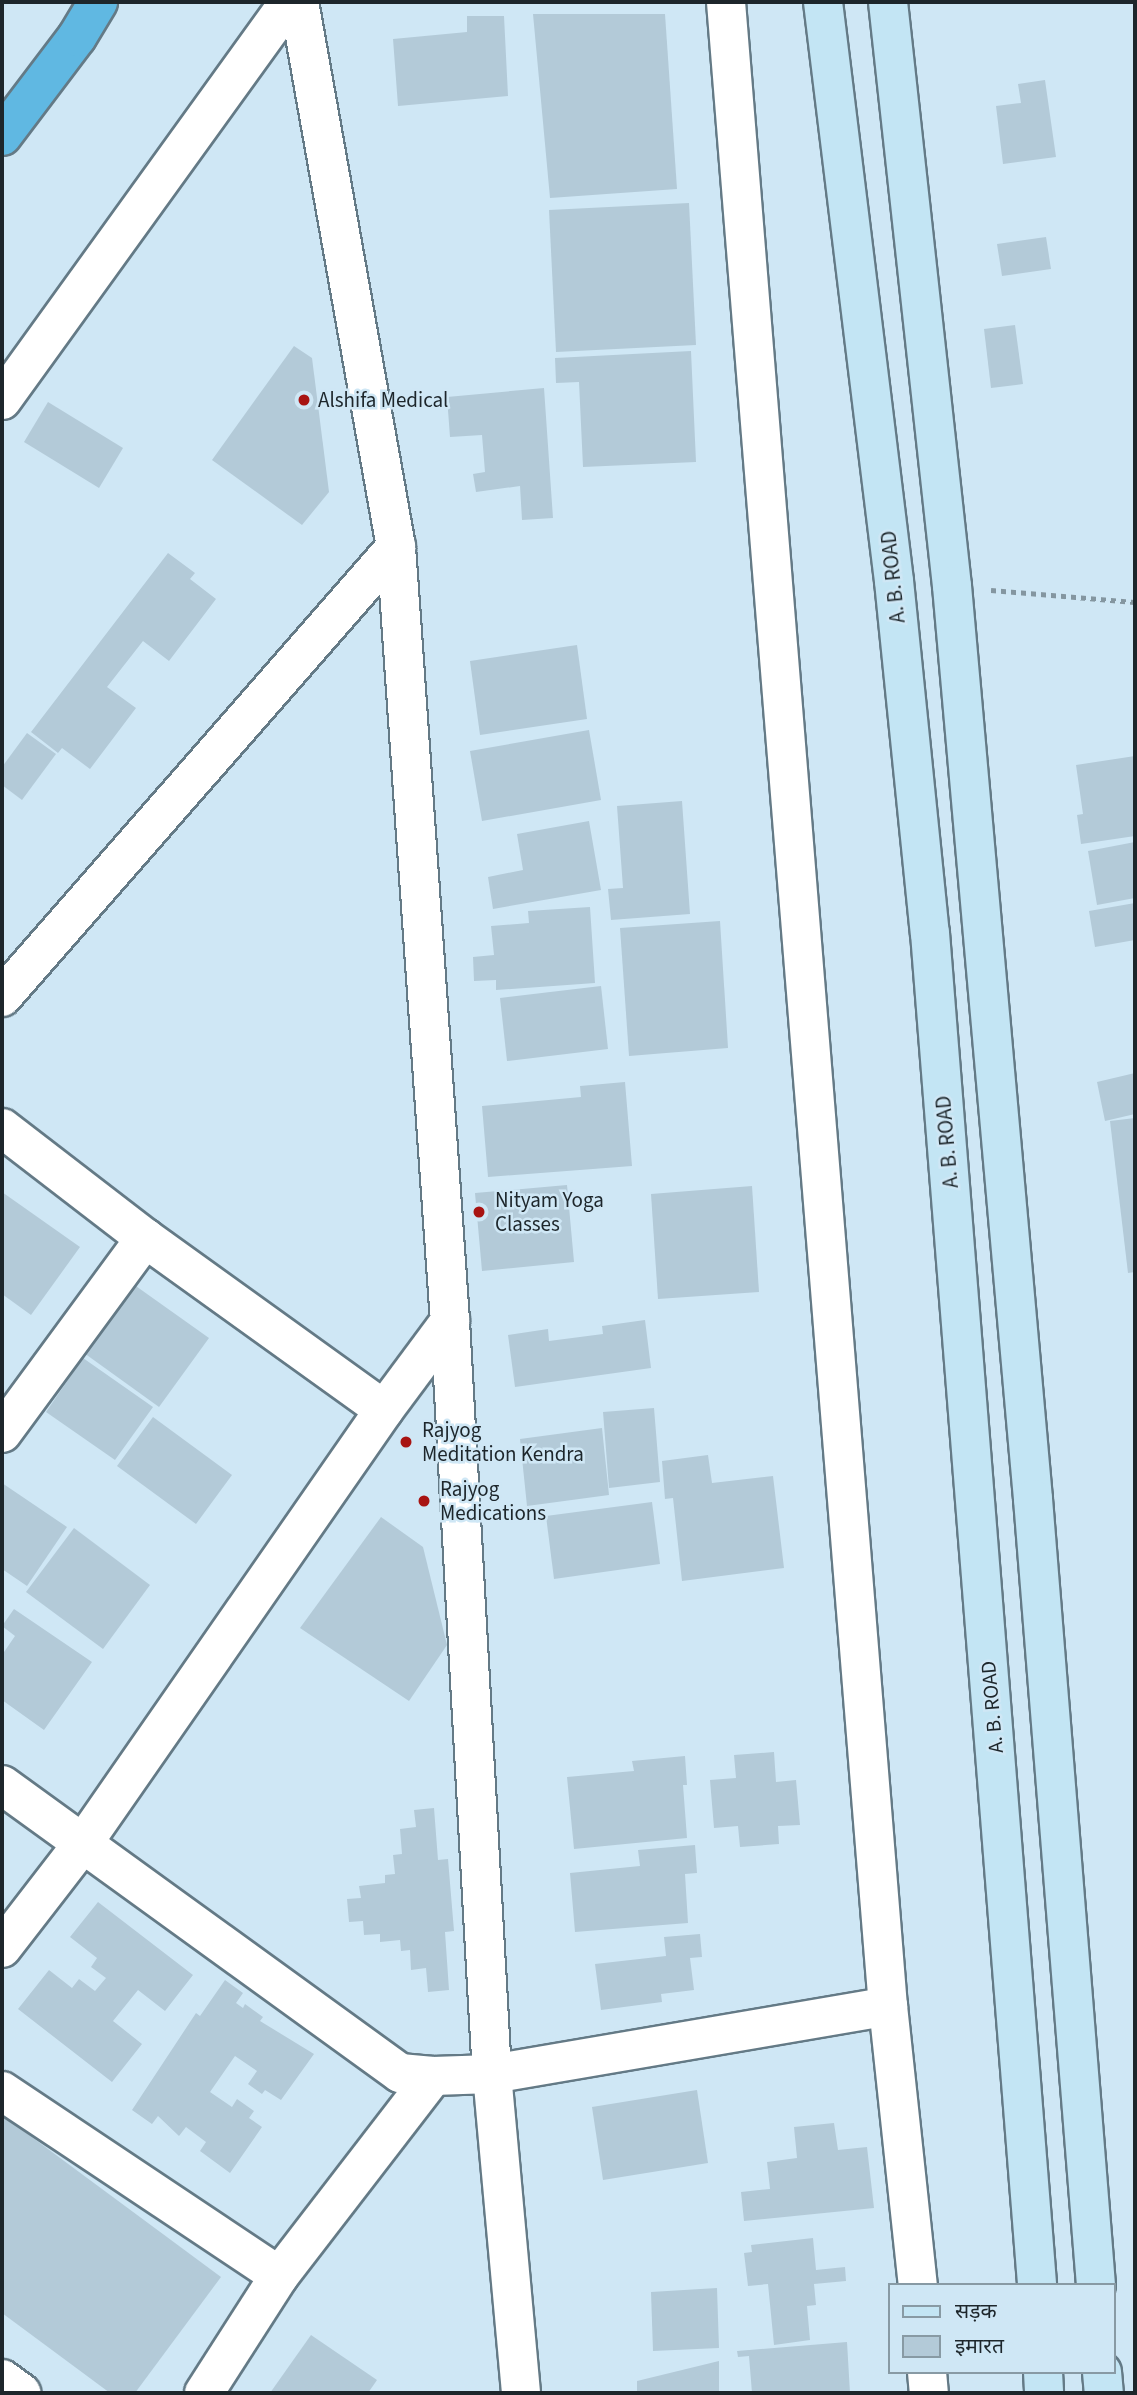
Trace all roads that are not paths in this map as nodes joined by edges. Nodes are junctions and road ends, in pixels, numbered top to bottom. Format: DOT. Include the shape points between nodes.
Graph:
graph roads {
  1 [pos="98,2"];
  2 [pos="289,2"];
  3 [pos="299,2"];
  4 [pos="726,2"];
  5 [pos="823,2"];
  6 [pos="888,2"];
  7 [pos="2,136"];
  8 [pos="2,400"];
  9 [pos="396,547"];
  10 [pos="2,997"];
  11 [pos="2,1128"];
  12 [pos="145,1238"];
  13 [pos="450,1321"];
  14 [pos="384,1410"];
  15 [pos="2,1433"];
  16 [pos="2,1785"];
  17 [pos="84,1842"];
  18 [pos="2,1948"];
  19 [pos="888,2006"];
  20 [pos="492,2074"];
  21 [pos="433,2076"];
  22 [pos="2,2091"];
  23 [pos="279,2276"];
  24 [pos="918,2283"];
  25 [pos="1037,2283"];
  26 [pos="1096,2283"];
  27 [pos="927,2374"];
  28 [pos="1043,2374"];
  29 [pos="1102,2374"];
  30 [pos="2,2379"];
  31 [pos="21,2393"];
  32 [pos="204,2393"];
  33 [pos="521,2393"];
  34 [pos="929,2393"];
  35 [pos="1044,2393"];
  36 [pos="1104,2393"];
  1 -- 7 [label="highway"];
  2 -- 8 [label="street"];
  3 -- 9 [label="street"];
  4 -- 19 [label="street"];
  5 -- 25 [label="main road, A. B. ROAD" via="894,581 930,933"];
  6 -- 26 [label="main road" via="952,586 1033,1499"];
  9 -- 10 [label="street"];
  9 -- 13 [label="street"];
  11 -- 12 [label="street"];
  12 -- 14 [label="street"];
  12 -- 15 [label="street"];
  13 -- 14 [label="street"];
  13 -- 20 [label="street"];
  14 -- 17 [label="street"];
  16 -- 17 [label="street"];
  17 -- 18 [label="street"];
  17 -- 21 [label="street" via="400,2073"];
  19 -- 20 [label="street"];
  19 -- 24 [label="street"];
  20 -- 21 [label="street"];
  20 -- 33 [label="street"];
  21 -- 23 [label="street"];
  22 -- 23 [label="street"];
  23 -- 32 [label="street"];
  27 -- 34 [label="street"];
  28 -- 35 [label="main road"];
  29 -- 36 [label="main road"];
  30 -- 31 [label="street"];
}
